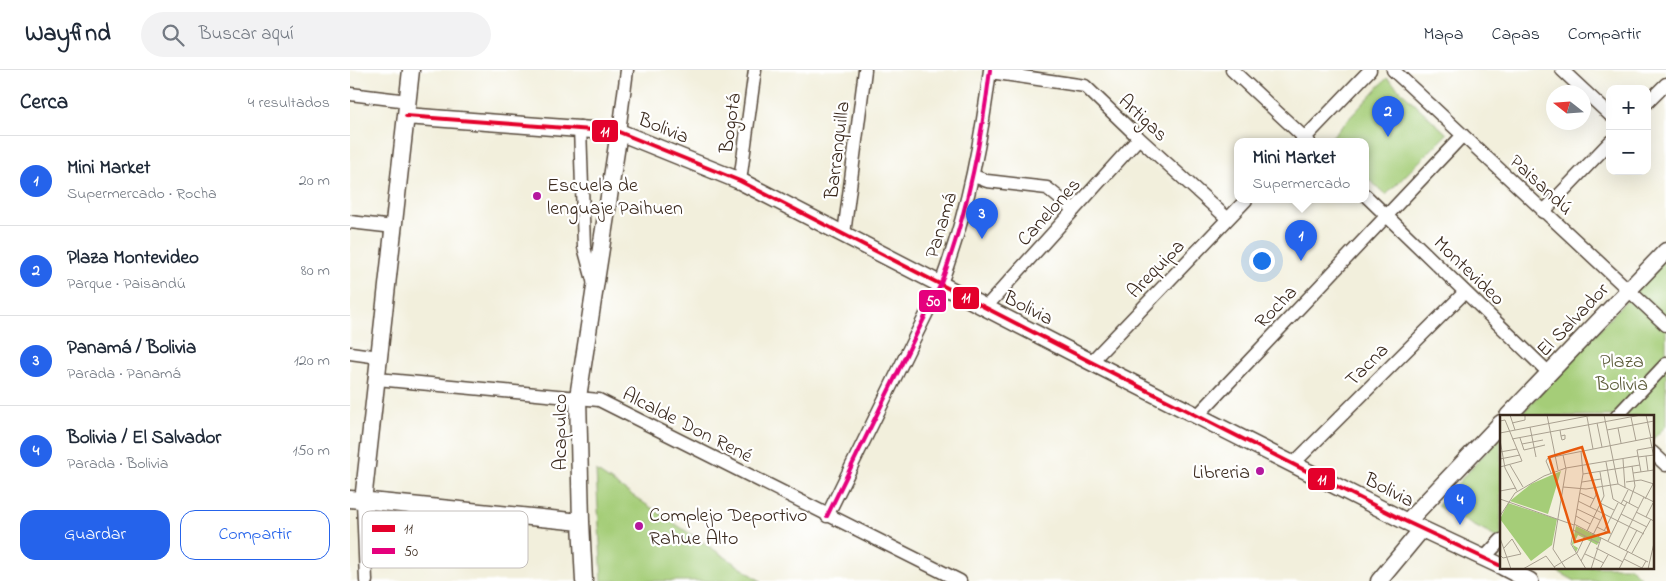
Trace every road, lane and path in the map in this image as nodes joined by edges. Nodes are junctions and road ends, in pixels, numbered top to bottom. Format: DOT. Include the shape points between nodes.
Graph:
graph roads {
  1 [pos="411,70"];
  2 [pos="627,70"];
  3 [pos="755,70"];
  4 [pos="865,70"];
  5 [pos="1232,70"];
  6 [pos="1370,70"];
  7 [pos="1393,70"];
  8 [pos="1562,70"];
  9 [pos="990,71"];
  10 [pos="1666,84"];
  11 [pos="350,94"];
  12 [pos="1651,99"];
  13 [pos="407,108"];
  14 [pos="1606,111"];
  15 [pos="580,127"];
  16 [pos="619,132"];
  17 [pos="1463,136"];
  18 [pos="1138,138"];
  19 [pos="1302,138"];
  20 [pos="1308,138"];
  21 [pos="1606,146"];
  22 [pos="974,176"];
  23 [pos="740,181"];
  24 [pos="1369,199"];
  25 [pos="1243,203"];
  26 [pos="1074,210"];
  27 [pos="1543,212"];
  28 [pos="1386,216"];
  29 [pos="1228,219"];
  30 [pos="350,222"];
  31 [pos="394,227"];
  32 [pos="844,234"];
  33 [pos="1666,250"];
  34 [pos="594,284"];
  35 [pos="940,286"];
  36 [pos="1628,290"];
  37 [pos="1466,292"];
  38 [pos="985,308"];
  39 [pos="1666,324"];
  40 [pos="350,353"];
  41 [pos="379,357"];
  42 [pos="1091,362"];
  43 [pos="1666,364"];
  44 [pos="1549,373"];
  45 [pos="377,379"];
  46 [pos="578,397"];
  47 [pos="1198,415"];
  48 [pos="1509,415"];
  49 [pos="1618,415"];
  50 [pos="1500,424"];
  51 [pos="1654,454"];
  52 [pos="1294,463"];
  53 [pos="1666,465"];
  54 [pos="357,500"];
  55 [pos="468,511"];
  56 [pos="826,516"];
  57 [pos="528,517"];
  58 [pos="580,522"];
  59 [pos="1407,522"];
  60 [pos="1422,529"];
  61 [pos="1500,541"];
  62 [pos="362,545"];
  63 [pos="1484,558"];
  64 [pos="1500,566"];
  65 [pos="365,568"];
  66 [pos="1504,568"];
  67 [pos="366,581"];
  68 [pos="584,581"];
  69 [pos="960,581"];
  70 [pos="1379,581"];
  71 [pos="1530,581"];
  1 -- 13 [label="street"];
  2 -- 16 [label="street, Acapulco"];
  3 -- 23 [label="street, Bogotá"];
  4 -- 32 [label="street, Barranquilla"];
  5 -- 19 [label="street"];
  6 -- 20 [label="street"];
  7 -- 17 [label="street, Paisandú"];
  8 -- 14 [label="street"];
  9 -- 18 [label="street, Artigas" via="1085,86"];
  9 -- 22 [label="street, Panamá"];
  10 -- 12 [label="street"];
  11 -- 13 [label="street"];
  13 -- 15 [label="street, Bolivia"];
  13 -- 31 [label="street"];
  15 -- 16 [label="street, Bolivia"];
  15 -- 34 [label="street, Acapulco" via="584,247"];
  16 -- 23 [label="street, Bolivia"];
  16 -- 34 [label="street, Acapulco"];
  17 -- 27 [label="street, Paisandú"];
  17 -- 28 [label="street, Rocha"];
  18 -- 26 [label="street, Canelones"];
  18 -- 29 [label="street, Artigas"];
  21 -- 27 [label="street"];
  22 -- 26 [label="street" via="1047,188"];
  22 -- 35 [label="street, Panamá" via="961,227"];
  23 -- 32 [label="street, Bolivia"];
  24 -- 28 [label="street, Montevideo"];
  25 -- 29 [label="street, Arequipa"];
  26 -- 38 [label="street, Canelones"];
  27 -- 36 [label="street, Paisandú"];
  28 -- 37 [label="street, Montevideo"];
  28 -- 47 [label="street, Rocha"];
  29 -- 42 [label="street, Arequipa"];
  30 -- 31 [label="street"];
  31 -- 41 [label="street"];
  32 -- 35 [label="street, Bolivia"];
  33 -- 36 [label="street, El Salvador"];
  34 -- 46 [label="street, Acapulco"];
  35 -- 38 [label="street, Bolivia"];
  35 -- 56 [label="street, Panamá"];
  36 -- 39 [label="street, Paisandú"];
  36 -- 44 [label="street, El Salvador"];
  37 -- 44 [label="street, Montevideo"];
  37 -- 52 [label="street, Tacna"];
  38 -- 42 [label="street, Bolivia"];
  40 -- 41 [label="street"];
  41 -- 45 [label="street"];
  42 -- 47 [label="street, Bolivia"];
  43 -- 49 [label="street"];
  44 -- 48 [label="street, El Salvador"];
  45 -- 46 [label="street, Alcalde Don René"];
  45 -- 54 [label="street"];
  46 -- 56 [label="street, Alcalde Don René" via="599,400"];
  46 -- 58 [label="street, Acapulco"];
  47 -- 52 [label="street, Bolivia"];
  50 -- 59 [label="street"];
  51 -- 53 [label="street"];
  52 -- 59 [label="street, Bolivia"];
  54 -- 55 [label="street"];
  54 -- 62 [label="street"];
  56 -- 69 [label="street, Alcalde Don René"];
  57 -- 58 [label="street"];
  58 -- 68 [label="street, Acapulco"];
  59 -- 60 [label="street, Bolivia"];
  60 -- 63 [label="street, Bolivia"];
  60 -- 70 [label="street"];
  61 -- 63 [label="street"];
  63 -- 64 [label="street, Bolivia"];
  65 -- 67 [label="street"];
  66 -- 71 [label="street, Bolivia"];
}
